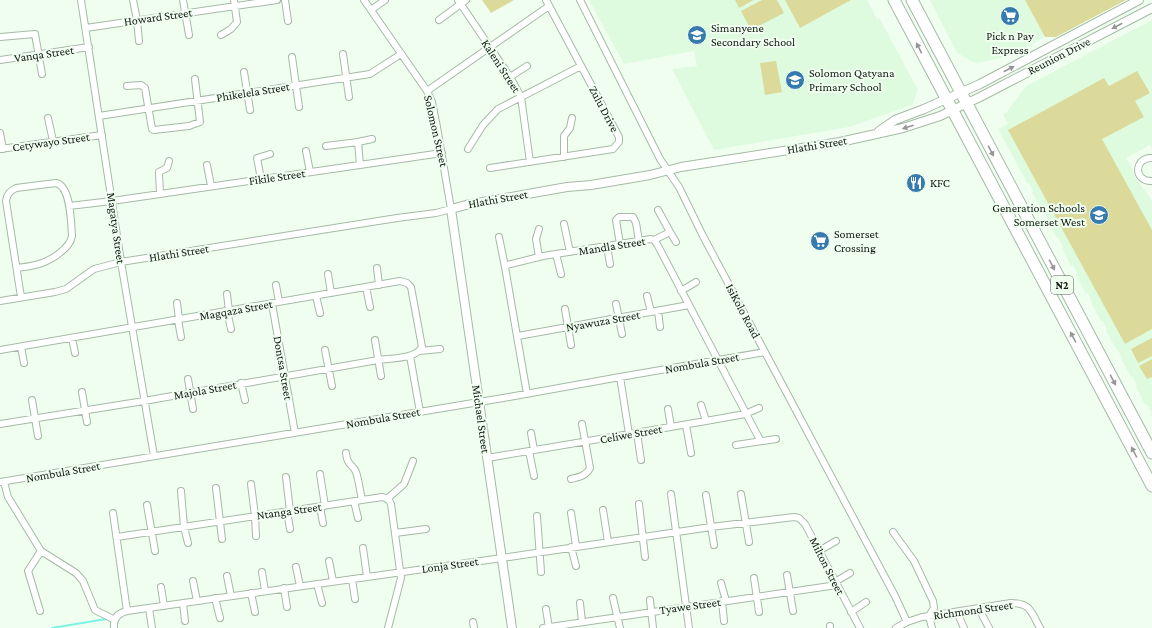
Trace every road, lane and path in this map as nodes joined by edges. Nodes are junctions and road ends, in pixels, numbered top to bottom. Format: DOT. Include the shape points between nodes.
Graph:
graph roads {
  1 [pos="81,0"];
  2 [pos="133,0"];
  3 [pos="183,0"];
  4 [pos="277,0"];
  5 [pos="285,0"];
  6 [pos="364,0"];
  7 [pos="385,0"];
  8 [pos="466,0"];
  9 [pos="580,0"];
  10 [pos="894,0"];
  11 [pos="912,0"];
  12 [pos="1139,0"];
  13 [pos="459,2"];
  14 [pos="235,3"];
  15 [pos="548,3"];
  16 [pos="1152,8"];
  17 [pos="371,10"];
  18 [pos="185,13"];
  19 [pos="137,20"];
  20 [pos="440,20"];
  21 [pos="288,21"];
  22 [pos="86,28"];
  23 [pos="189,35"];
  24 [pos="221,35"];
  25 [pos="0,37"];
  26 [pos="139,41"];
  27 [pos="88,47"];
  28 [pos="489,47"];
  29 [pos="39,54"];
  30 [pos="343,54"];
  31 [pos="401,54"];
  32 [pos="292,57"];
  33 [pos="0,60"];
  34 [pos="527,66"];
  35 [pos="581,66"];
  36 [pos="244,72"];
  37 [pos="42,74"];
  38 [pos="510,77"];
  39 [pos="346,78"];
  40 [pos="195,79"];
  41 [pos="127,86"];
  42 [pos="296,86"];
  43 [pos="427,91"];
  44 [pos="247,93"];
  45 [pos="961,93"];
  46 [pos="349,97"];
  47 [pos="521,97"];
  48 [pos="946,100"];
  49 [pos="198,101"];
  50 [pos="966,103"];
  51 [pos="149,108"];
  52 [pos="299,108"];
  53 [pos="250,110"];
  54 [pos="952,110"];
  55 [pos="99,116"];
  56 [pos="48,118"];
  57 [pos="572,118"];
  58 [pos="0,133"];
  59 [pos="102,134"];
  60 [pos="875,134"];
  61 [pos="372,139"];
  62 [pos="53,142"];
  63 [pos="358,142"];
  64 [pos="326,146"];
  65 [pos="1,149"];
  66 [pos="468,149"];
  67 [pos="306,151"];
  68 [pos="442,153"];
  69 [pos="270,154"];
  70 [pos="564,157"];
  71 [pos="1152,158"];
  72 [pos="169,161"];
  73 [pos="530,162"];
  74 [pos="208,165"];
  75 [pos="360,165"];
  76 [pos="490,168"];
  77 [pos="668,170"];
  78 [pos="310,172"];
  79 [pos="261,179"];
  80 [pos="1151,183"];
  81 [pos="211,186"];
  82 [pos="160,194"];
  83 [pos="112,201"];
  84 [pos="69,206"];
  85 [pos="451,209"];
  86 [pos="658,210"];
  87 [pos="564,224"];
  88 [pos="539,229"];
  89 [pos="670,232"];
  90 [pos="499,237"];
  91 [pos="654,240"];
  92 [pos="639,241"];
  93 [pos="676,242"];
  94 [pos="620,244"];
  95 [pos="607,246"];
  96 [pos="570,252"];
  97 [pos="556,254"];
  98 [pos="539,257"];
  99 [pos="120,262"];
  100 [pos="610,264"];
  101 [pos="505,267"];
  102 [pos="17,268"];
  103 [pos="376,268"];
  104 [pos="328,274"];
  105 [pos="561,274"];
  106 [pos="696,282"];
  107 [pos="379,285"];
  108 [pos="276,286"];
  109 [pos="366,287"];
  110 [pos="681,291"];
  111 [pos="331,293"];
  112 [pos="227,294"];
  113 [pos="316,296"];
  114 [pos="647,296"];
  115 [pos="21,297"];
  116 [pos="0,301"];
  117 [pos="279,302"];
  118 [pos="177,303"];
  119 [pos="272,304"];
  120 [pos="616,304"];
  121 [pos="689,305"];
  122 [pos="370,307"];
  123 [pos="566,309"];
  124 [pos="228,311"];
  125 [pos="320,312"];
  126 [pos="655,312"];
  127 [pos="618,318"];
  128 [pos="179,319"];
  129 [pos="133,327"];
  130 [pos="569,327"];
  131 [pos="660,327"];
  132 [pos="231,329"];
  133 [pos="622,334"];
  134 [pos="518,336"];
  135 [pos="181,337"];
  136 [pos="72,338"];
  137 [pos="375,340"];
  138 [pos="571,345"];
  139 [pos="21,347"];
  140 [pos="421,349"];
  141 [pos="440,349"];
  142 [pos="0,350"];
  143 [pos="325,350"];
  144 [pos="765,352"];
  145 [pos="75,353"];
  146 [pos="410,356"];
  147 [pos="378,360"];
  148 [pos="718,360"];
  149 [pos="24,363"];
  150 [pos="329,368"];
  151 [pos="285,375"];
  152 [pos="381,376"];
  153 [pos="620,377"];
  154 [pos="188,379"];
  155 [pos="241,383"];
  156 [pos="332,386"];
  157 [pos="82,392"];
  158 [pos="190,393"];
  159 [pos="527,394"];
  160 [pos="32,400"];
  161 [pos="245,400"];
  162 [pos="144,401"];
  163 [pos="479,401"];
  164 [pos="701,405"];
  165 [pos="759,408"];
  166 [pos="193,409"];
  167 [pos="668,409"];
  168 [pos="86,410"];
  169 [pos="420,412"];
  170 [pos="745,414"];
  171 [pos="35,419"];
  172 [pos="706,421"];
  173 [pos="87,422"];
  174 [pos="0,424"];
  175 [pos="582,424"];
  176 [pos="686,425"];
  177 [pos="671,427"];
  178 [pos="295,433"];
  179 [pos="531,433"];
  180 [pos="637,433"];
  181 [pos="629,434"];
  182 [pos="38,436"];
  183 [pos="776,439"];
  184 [pos="760,440"];
  185 [pos="586,442"];
  186 [pos="736,445"];
  187 [pos="531,451"];
  188 [pos="346,453"];
  189 [pos="691,453"];
  190 [pos="1152,453"];
  191 [pos="154,456"];
  192 [pos="487,458"];
  193 [pos="640,460"];
  194 [pos="413,461"];
  195 [pos="320,474"];
  196 [pos="534,476"];
  197 [pos="286,477"];
  198 [pos="570,478"];
  199 [pos="2,482"];
  200 [pos="251,484"];
  201 [pos="1152,486"];
  202 [pos="216,488"];
  203 [pos="181,491"];
  204 [pos="671,494"];
  205 [pos="741,494"];
  206 [pos="706,496"];
  207 [pos="387,499"];
  208 [pos="362,500"];
  209 [pos="354,501"];
  210 [pos="639,504"];
  211 [pos="147,505"];
  212 [pos="322,506"];
  213 [pos="604,510"];
  214 [pos="289,511"];
  215 [pos="113,513"];
  216 [pos="570,513"];
  217 [pos="255,516"];
  218 [pos="537,516"];
  219 [pos="785,517"];
  220 [pos="358,518"];
  221 [pos="220,521"];
  222 [pos="745,522"];
  223 [pos="323,523"];
  224 [pos="184,527"];
  225 [pos="711,527"];
  226 [pos="290,529"];
  227 [pos="426,529"];
  228 [pos="152,531"];
  229 [pos="676,532"];
  230 [pos="893,532"];
  231 [pos="395,533"];
  232 [pos="256,536"];
  233 [pos="117,537"];
  234 [pos="643,537"];
  235 [pos="222,538"];
  236 [pos="836,541"];
  237 [pos="608,542"];
  238 [pos="749,542"];
  239 [pos="188,543"];
  240 [pos="714,545"];
  241 [pos="574,547"];
  242 [pos="363,548"];
  243 [pos="41,550"];
  244 [pos="155,551"];
  245 [pos="819,551"];
  246 [pos="540,552"];
  247 [pos="645,557"];
  248 [pos="502,558"];
  249 [pos="329,561"];
  250 [pos="576,566"];
  251 [pos="296,567"];
  252 [pos="262,572"];
  253 [pos="401,572"];
  254 [pos="541,572"];
  255 [pos="850,573"];
  256 [pos="787,575"];
  257 [pos="227,576"];
  258 [pos="366,577"];
  259 [pos="754,578"];
  260 [pos="352,579"];
  261 [pos="193,581"];
  262 [pos="333,581"];
  263 [pos="721,583"];
  264 [pos="317,584"];
  265 [pos="836,584"];
  266 [pos="300,586"];
  267 [pos="161,587"];
  268 [pos="284,588"];
  269 [pos="264,591"];
  270 [pos="789,592"];
  271 [pos="251,593"];
  272 [pos="231,596"];
  273 [pos="757,597"];
  274 [pos="216,598"];
  275 [pos="613,598"];
  276 [pos="355,599"];
  277 [pos="650,600"];
  278 [pos="197,601"];
  279 [pos="724,601"];
  280 [pos="866,602"];
  281 [pos="183,603"];
  282 [pos="322,603"];
  283 [pos="580,603"];
  284 [pos="164,606"];
  285 [pos="686,606"];
  286 [pos="287,607"];
  287 [pos="149,608"];
  288 [pos="546,609"];
  289 [pos="979,609"];
  290 [pos="40,610"];
  291 [pos="127,611"];
  292 [pos="793,611"];
  293 [pos="255,612"];
  294 [pos="651,612"];
  295 [pos="759,612"];
  296 [pos="851,612"];
  297 [pos="957,612"];
  298 [pos="929,616"];
  299 [pos="617,617"];
  300 [pos="116,618"];
  301 [pos="220,618"];
  302 [pos="186,621"];
  303 [pos="724,621"];
  304 [pos="582,622"];
  305 [pos="905,625"];
  306 [pos="114,628"];
  307 [pos="152,628"];
  308 [pos="388,628"];
  309 [pos="512,628"];
  310 [pos="547,628"];
  311 [pos="620,628"];
  312 [pos="653,628"];
  313 [pos="690,628"];
  314 [pos="860,628"];
  315 [pos="896,628"];
  316 [pos="932,628"];
  317 [pos="964,628"];
  318 [pos="989,628"];
  319 [pos="1040,628"];
  1 -- 22 [label="street, Magatya Street"];
  2 -- 19 [label="street"];
  3 -- 18 [label="street"];
  4 -- 14 [label="street, Howard Street"];
  5 -- 21 [label="street"];
  6 -- 17 [label="street, Solomon Street"];
  7 -- 17 [label="street"];
  8 -- 13 [label="street"];
  9 -- 77 [label="street, IsiKolo Road"];
  48 -- 10 [label="highway, N2, one-way"];
  11 -- 45 [label="highway, N2"];
  45 -- 12 [label="street, Reunion Drive, one-way"];
  13 -- 20 [label="street"];
  13 -- 28 [label="street, Kaleni Street"];
  14 -- 18 [label="street, Howard Street"];
  14 -- 24 [label="street" via="236,25"];
  15 -- 28 [label="street"];
  15 -- 35 [label="street, Zulu Drive"];
  16 -- 50 [label="street, Reunion Drive, one-way"];
  17 -- 31 [label="street, Solomon Street"];
  18 -- 19 [label="street, Howard Street"];
  18 -- 23 [label="street"];
  19 -- 22 [label="street, Howard Street"];
  19 -- 26 [label="street"];
  22 -- 27 [label="street, Magatya Street"];
  25 -- 29 [label="street" via="34,33"];
  27 -- 29 [label="street, Vanqa Street"];
  27 -- 55 [label="street, Magatya Street"];
  28 -- 38 [label="street, Kaleni Street"];
  28 -- 43 [label="street"];
  29 -- 33 [label="street, Vanqa Street"];
  29 -- 37 [label="street"];
  30 -- 39 [label="street"];
  31 -- 39 [label="street, Phikelela Street" via="370,74"];
  31 -- 43 [label="street, Solomon Street"];
  32 -- 42 [label="street"];
  34 -- 38 [label="street"];
  35 -- 47 [label="street"];
  35 -- 70 [label="street, Zulu Drive" via="619,137 619,142 613,149"];
  36 -- 44 [label="street"];
  38 -- 47 [label="street, Kaleni Street"];
  39 -- 42 [label="street, Phikelela Street"];
  39 -- 46 [label="street"];
  40 -- 49 [label="street"];
  41 -- 51 [label="street" via="141,85 146,88"];
  42 -- 44 [label="street, Phikelela Street"];
  42 -- 52 [label="street"];
  43 -- 68 [label="street, Solomon Street" via="432,102"];
  44 -- 49 [label="street, Phikelela Street"];
  44 -- 53 [label="street"];
  45 -- 48 [label="street, Reunion Drive"];
  45 -- 50 [label="highway, N2"];
  47 -- 66 [label="street" via="498,109 483,125"];
  47 -- 73 [label="street, Kaleni Street"];
  48 -- 54 [label="highway, N2"];
  48 -- 60 [label="street, Hlathi Street" via="895,120"];
  49 -- 51 [label="street, Phikelela Street"];
  49 -- 51 [label="street" via="200,122 189,126 153,130"];
  50 -- 54 [label="street, Reunion Drive"];
  50 -- 190 [label="highway, N2, one-way"];
  51 -- 55 [label="street, Phikelela Street"];
  54 -- 60 [label="street, Hlathi Street, one-way" via="903,128"];
  201 -- 54 [label="highway, N2, one-way"];
  55 -- 59 [label="street, Magatya Street"];
  56 -- 62 [label="street"];
  57 -- 70 [label="street" via="570,128 564,136"];
  58 -- 65 [label="street"];
  59 -- 62 [label="street, Cetywayo Street"];
  59 -- 83 [label="street, Magatya Street"];
  60 -- 77 [label="street, Hlathi Street"];
  61 -- 63 [label="street"];
  62 -- 65 [label="street, Cetywayo Street"];
  63 -- 64 [label="street"];
  63 -- 75 [label="street"];
  67 -- 78 [label="street"];
  68 -- 75 [label="street, Fikile Street"];
  68 -- 85 [label="street, Solomon Street"];
  69 -- 79 [label="street" via="258,158"];
  70 -- 73 [label="street, Zulu Drive"];
  71 -- 80 [label="street" via="1141,161 1138,168 1142,179"];
  72 -- 82 [label="street" via="167,168 159,172"];
  73 -- 76 [label="street, Zulu Drive"];
  74 -- 81 [label="street"];
  75 -- 78 [label="street, Fikile Street"];
  77 -- 85 [label="street, Hlathi Street" via="624,180 572,186"];
  77 -- 144 [label="street, IsiKolo Road"];
  78 -- 79 [label="street, Fikile Street"];
  79 -- 81 [label="street, Fikile Street"];
  81 -- 82 [label="street, Fikile Street"];
  82 -- 83 [label="street, Fikile Street"];
  83 -- 84 [label="street, Fikile Street"];
  83 -- 99 [label="street, Magatya Street"];
  84 -- 102 [label="street" via="72,236 69,243 43,263"];
  84 -- 102 [label="street" via="65,190 56,183 16,188 9,192 6,200"];
  85 -- 99 [label="street, Hlathi Street"];
  85 -- 163 [label="street, Michael Street"];
  86 -- 89 [label="street"];
  87 -- 96 [label="street"];
  88 -- 98 [label="street" via="536,236"];
  89 -- 91 [label="street"];
  89 -- 93 [label="street"];
  90 -- 101 [label="street"];
  91 -- 92 [label="street, Mandla Street"];
  91 -- 110 [label="street, Mandla Street"];
  92 -- 94 [label="street, Mandla Street"];
  92 -- 94 [label="street" via="633,216 619,217 616,220"];
  94 -- 95 [label="street, Mandla Street"];
  95 -- 96 [label="street, Mandla Street"];
  95 -- 100 [label="street"];
  96 -- 97 [label="street, Mandla Street"];
  97 -- 98 [label="street, Mandla Street"];
  97 -- 105 [label="street"];
  98 -- 101 [label="street, Mandla Street" via="507,264"];
  99 -- 115 [label="street, Hlathi Street" via="94,269 66,289"];
  99 -- 129 [label="street, Magatya Street"];
  101 -- 134 [label="street"];
  102 -- 115 [label="street"];
  103 -- 107 [label="street"];
  104 -- 111 [label="street"];
  106 -- 110 [label="street"];
  107 -- 109 [label="street, Magqaza Street"];
  107 -- 140 [label="street, Magqaza Street" via="400,282 411,287"];
  108 -- 117 [label="street"];
  109 -- 111 [label="street, Magqaza Street"];
  109 -- 122 [label="street"];
  110 -- 121 [label="street, Mandla Street"];
  111 -- 113 [label="street, Magqaza Street"];
  112 -- 124 [label="street"];
  113 -- 117 [label="street, Magqaza Street"];
  113 -- 125 [label="street"];
  114 -- 126 [label="street"];
  115 -- 116 [label="street, Hlathi Street"];
  117 -- 119 [label="street, Magqaza Street"];
  118 -- 128 [label="street"];
  119 -- 124 [label="street, Magqaza Street"];
  119 -- 151 [label="street, Dontsa Street"];
  120 -- 127 [label="street"];
  121 -- 126 [label="street, Nyawuza Street"];
  121 -- 148 [label="street, Mandla Street"];
  123 -- 130 [label="street"];
  124 -- 128 [label="street, Magqaza Street"];
  124 -- 132 [label="street"];
  126 -- 127 [label="street, Nyawuza Street"];
  126 -- 131 [label="street"];
  127 -- 130 [label="street, Nyawuza Street"];
  127 -- 133 [label="street"];
  128 -- 129 [label="street, Magqaza Street"];
  128 -- 135 [label="street"];
  129 -- 136 [label="street, Magqaza Street"];
  129 -- 162 [label="street, Magatya Street"];
  130 -- 134 [label="street, Nyawuza Street"];
  130 -- 138 [label="street"];
  134 -- 159 [label="street"];
  136 -- 139 [label="street, Magqaza Street"];
  136 -- 145 [label="street"];
  137 -- 147 [label="street"];
  139 -- 142 [label="street, Magqaza Street"];
  139 -- 149 [label="street"];
  140 -- 141 [label="street"];
  140 -- 146 [label="street, Majola Street"];
  143 -- 150 [label="street"];
  144 -- 148 [label="street, Nombula Street"];
  144 -- 305 [label="street, IsiKolo Road" via="895,596"];
  146 -- 147 [label="street, Majola Street"];
  146 -- 169 [label="street"];
  147 -- 150 [label="street, Majola Street"];
  147 -- 152 [label="street"];
  148 -- 153 [label="street, Nombula Street"];
  148 -- 170 [label="street, Mandla Street"];
  150 -- 151 [label="street, Majola Street"];
  150 -- 156 [label="street"];
  151 -- 155 [label="street, Majola Street"];
  151 -- 178 [label="street, Dontsa Street"];
  153 -- 159 [label="street, Nombula Street"];
  153 -- 181 [label="street"];
  154 -- 158 [label="street"];
  155 -- 158 [label="street, Majola Street"];
  155 -- 161 [label="street"];
  157 -- 168 [label="street"];
  158 -- 162 [label="street, Majola Street"];
  158 -- 166 [label="street"];
  159 -- 163 [label="street, Nombula Street"];
  160 -- 171 [label="street"];
  162 -- 168 [label="street, Majola Street"];
  162 -- 191 [label="street, Magatya Street"];
  163 -- 169 [label="street, Nombula Street"];
  163 -- 192 [label="street, Michael Street"];
  164 -- 172 [label="street"];
  165 -- 170 [label="street, Celiwe Street"];
  167 -- 177 [label="street"];
  168 -- 171 [label="street, Majola Street"];
  168 -- 173 [label="street"];
  169 -- 178 [label="street, Nombula Street"];
  170 -- 172 [label="street, Celiwe Street"];
  170 -- 184 [label="street"];
  171 -- 174 [label="street, Majola Street"];
  171 -- 182 [label="street"];
  172 -- 176 [label="street, Celiwe Street"];
  175 -- 185 [label="street"];
  176 -- 177 [label="street, Celiwe Street"];
  176 -- 189 [label="street"];
  177 -- 180 [label="street, Celiwe Street"];
  178 -- 191 [label="street, Nombula Street"];
  179 -- 187 [label="street"];
  180 -- 181 [label="street, Celiwe Street"];
  180 -- 193 [label="street"];
  181 -- 185 [label="street, Celiwe Street"];
  183 -- 184 [label="street"];
  184 -- 186 [label="street"];
  185 -- 187 [label="street, Celiwe Street"];
  185 -- 198 [label="street" via="589,470 582,476"];
  187 -- 192 [label="street, Celiwe Street"];
  187 -- 196 [label="street"];
  188 -- 208 [label="street" via="346,459 356,471"];
  191 -- 199 [label="street, Nombula Street"];
  192 -- 248 [label="street, Michael Street"];
  194 -- 207 [label="street" via="404,484"];
  195 -- 212 [label="street"];
  197 -- 214 [label="street"];
  199 -- 243 [label="street" via="8,497"];
  200 -- 217 [label="street"];
  202 -- 221 [label="street"];
  203 -- 224 [label="street"];
  204 -- 229 [label="street"];
  205 -- 222 [label="street"];
  206 -- 225 [label="street"];
  207 -- 208 [label="street, Ntanga Street" via="382,497"];
  207 -- 231 [label="street" via="391,504"];
  208 -- 209 [label="street, Ntanga Street"];
  209 -- 212 [label="street, Ntanga Street"];
  209 -- 220 [label="street"];
  210 -- 234 [label="street"];
  211 -- 228 [label="street"];
  212 -- 214 [label="street, Ntanga Street"];
  212 -- 223 [label="street"];
  213 -- 237 [label="street"];
  214 -- 217 [label="street, Ntanga Street"];
  214 -- 226 [label="street"];
  215 -- 233 [label="street"];
  216 -- 241 [label="street"];
  217 -- 221 [label="street, Ntanga Street"];
  217 -- 232 [label="street"];
  218 -- 246 [label="street"];
  219 -- 222 [label="street, Lonja Street"];
  219 -- 245 [label="street, Milton Street" via="797,517 803,521"];
  221 -- 224 [label="street, Ntanga Street"];
  221 -- 235 [label="street"];
  222 -- 225 [label="street, Lonja Street"];
  222 -- 238 [label="street"];
  224 -- 228 [label="street, Ntanga Street"];
  224 -- 239 [label="street"];
  225 -- 229 [label="street, Lonja Street"];
  225 -- 240 [label="street"];
  227 -- 231 [label="street"];
  228 -- 233 [label="street, Ntanga Street"];
  228 -- 244 [label="street"];
  229 -- 234 [label="street, Lonja Street"];
  229 -- 285 [label="street"];
  230 -- 298 [label="street" via="914,561 934,601 934,608"];
  231 -- 253 [label="street"];
  233 -- 291 [label="street"];
  234 -- 237 [label="street, Lonja Street"];
  234 -- 247 [label="street"];
  236 -- 245 [label="street"];
  237 -- 241 [label="street, Lonja Street"];
  241 -- 246 [label="street, Lonja Street"];
  241 -- 250 [label="street"];
  242 -- 258 [label="street"];
  243 -- 290 [label="street" via="28,571"];
  243 -- 300 [label="street" via="76,573 83,581 95,610"];
  245 -- 265 [label="street, Milton Street"];
  246 -- 248 [label="street, Lonja Street"];
  246 -- 254 [label="street"];
  248 -- 253 [label="street, Lonja Street"];
  248 -- 309 [label="street, Michael Street"];
  249 -- 262 [label="street"];
  251 -- 266 [label="street"];
  252 -- 269 [label="street"];
  253 -- 258 [label="street, Lonja Street"];
  253 -- 308 [label="street"];
  255 -- 265 [label="street"];
  256 -- 270 [label="street"];
  257 -- 272 [label="street"];
  258 -- 260 [label="street, Lonja Street"];
  259 -- 273 [label="street"];
  260 -- 262 [label="street, Lonja Street"];
  260 -- 276 [label="street"];
  261 -- 278 [label="street"];
  262 -- 264 [label="street, Lonja Street"];
  263 -- 279 [label="street"];
  264 -- 266 [label="street, Lonja Street"];
  264 -- 282 [label="street"];
  265 -- 270 [label="street, Tyawe Street"];
  265 -- 296 [label="street, Milton Street"];
  266 -- 268 [label="street, Lonja Street"];
  267 -- 284 [label="street"];
  268 -- 269 [label="street, Lonja Street"];
  268 -- 286 [label="street"];
  269 -- 271 [label="street, Lonja Street"];
  270 -- 273 [label="street, Tyawe Street"];
  270 -- 292 [label="street"];
  271 -- 272 [label="street, Lonja Street"];
  271 -- 293 [label="street"];
  272 -- 274 [label="street, Lonja Street"];
  273 -- 279 [label="street, Tyawe Street"];
  273 -- 295 [label="street"];
  274 -- 278 [label="street, Lonja Street"];
  274 -- 301 [label="street"];
  275 -- 299 [label="street"];
  277 -- 294 [label="street"];
  278 -- 281 [label="street, Lonja Street"];
  279 -- 285 [label="street, Tyawe Street"];
  279 -- 303 [label="street"];
  280 -- 296 [label="street"];
  281 -- 284 [label="street, Lonja Street"];
  281 -- 302 [label="street"];
  283 -- 304 [label="street"];
  284 -- 287 [label="street, Lonja Street"];
  285 -- 294 [label="street, Tyawe Street"];
  285 -- 313 [label="street"];
  287 -- 291 [label="street, Lonja Street"];
  287 -- 307 [label="street"];
  288 -- 310 [label="street"];
  289 -- 297 [label="street, Richmond Street"];
  289 -- 318 [label="street"];
  289 -- 319 [label="street, Richmond Street" via="1024,604"];
  291 -- 300 [label="street, Lonja Street" via="119,613"];
  294 -- 299 [label="street, Tyawe Street"];
  294 -- 312 [label="street"];
  296 -- 314 [label="street, Milton Street"];
  297 -- 298 [label="street, Richmond Street"];
  297 -- 317 [label="street"];
  298 -- 305 [label="street, Richmond Street"];
  298 -- 316 [label="street"];
  299 -- 304 [label="street, Tyawe Street"];
  299 -- 311 [label="street"];
  300 -- 306 [label="street"];
  304 -- 310 [label="street, Tyawe Street"];
  305 -- 315 [label="street, Richmond Street"];
}
